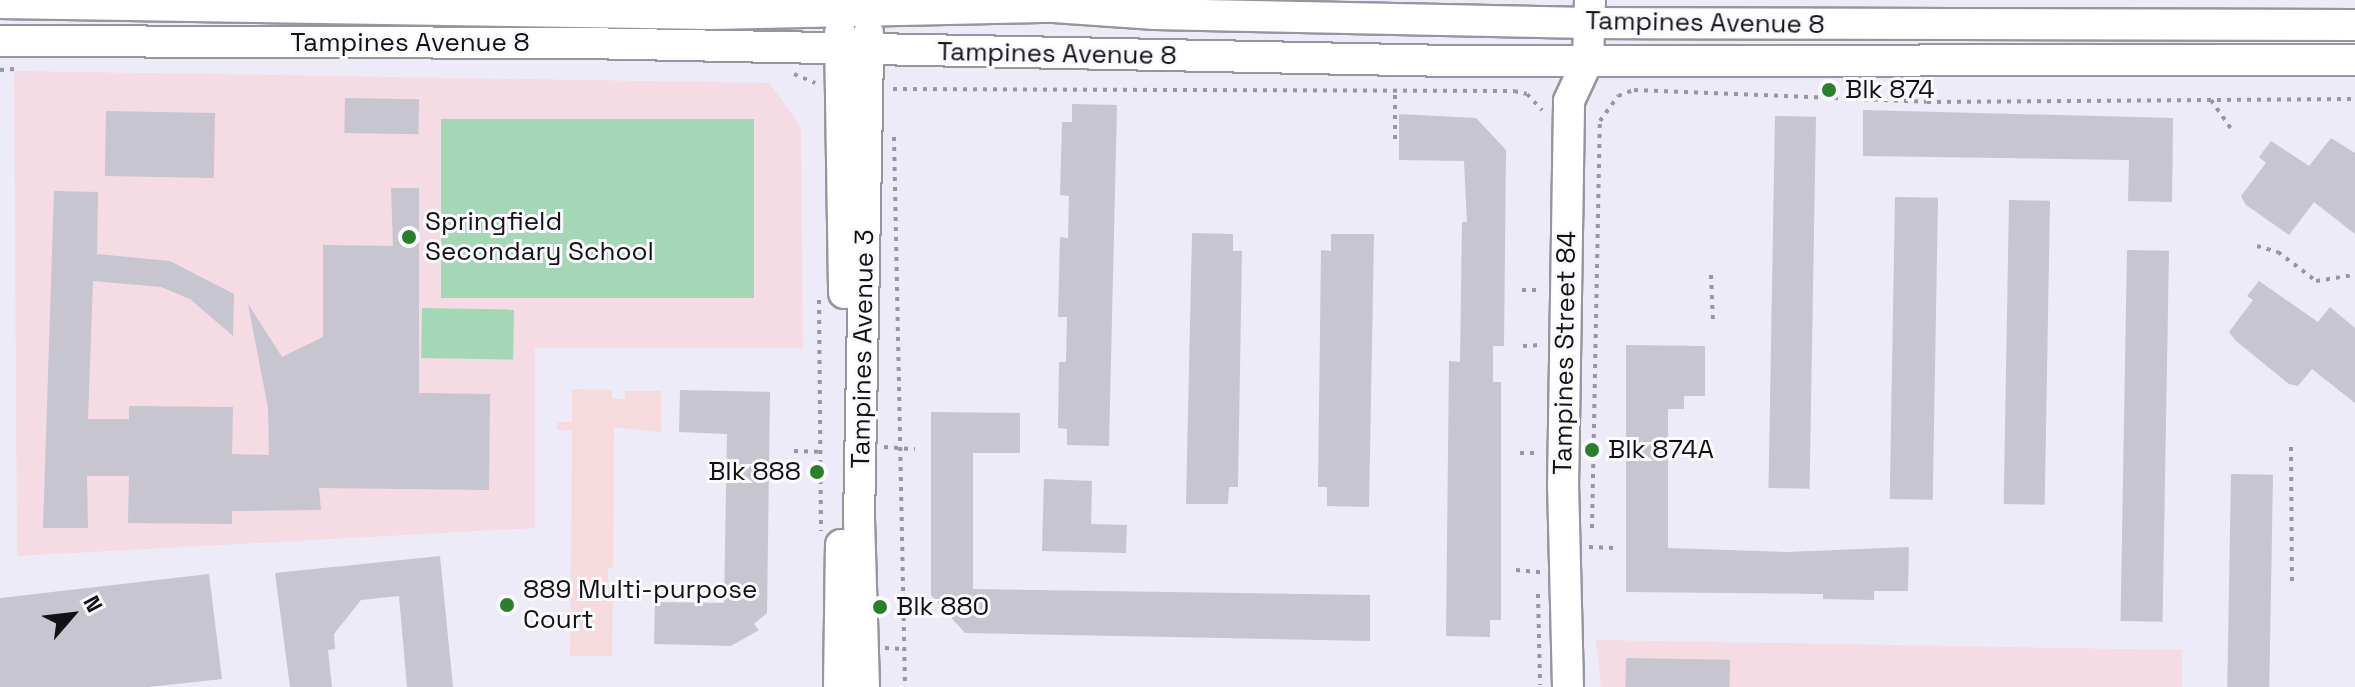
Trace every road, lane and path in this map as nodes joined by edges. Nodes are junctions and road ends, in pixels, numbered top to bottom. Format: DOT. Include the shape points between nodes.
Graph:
graph roads {
  1 [pos="1500,0"];
  2 [pos="1630,0"];
  3 [pos="46,2"];
  4 [pos="0,3"];
  5 [pos="1553,11"];
  6 [pos="1589,11"];
  7 [pos="853,12"];
  8 [pos="1453,20"];
  9 [pos="2351,21"];
  10 [pos="1674,23"];
  11 [pos="0,41"];
  12 [pos="47,41"];
  13 [pos="854,51"];
  14 [pos="1552,60"];
  15 [pos="1588,60"];
  16 [pos="2355,60"];
  17 [pos="15,69"];
  18 [pos="0,70"];
  19 [pos="792,74"];
  20 [pos="1395,90"];
  21 [pos="1527,94"];
  22 [pos="815,97"];
  23 [pos="2355,99"];
  24 [pos="2211,100"];
  25 [pos="1569,101"];
  26 [pos="893,102"];
  27 [pos="2233,131"];
  28 [pos="894,134"];
  29 [pos="1395,139"];
  30 [pos="2257,246"];
  31 [pos="1711,275"];
  32 [pos="2355,275"];
  33 [pos="1522,290"];
  34 [pos="1544,290"];
  35 [pos="819,296"];
  36 [pos="1713,323"];
  37 [pos="1542,345"];
  38 [pos="1523,346"];
  39 [pos="2291,447"];
  40 [pos="794,451"];
  41 [pos="818,452"];
  42 [pos="1520,453"];
  43 [pos="1538,453"];
  44 [pos="821,536"];
  45 [pos="1591,547"];
  46 [pos="1615,548"];
  47 [pos="1591,562"];
  48 [pos="1516,570"];
  49 [pos="1538,572"];
  50 [pos="2292,587"];
  51 [pos="839,687"];
  52 [pos="864,687"];
  53 [pos="905,687"];
  54 [pos="1568,687"];
  1 -- 8 [label="street"];
  2 -- 10 [label="street"];
  3 -- 4 [label="street, Tampines Avenue 8"];
  3 -- 7 [label="street, Tampines Avenue 8"];
  3 -- 12 [label="street"];
  5 -- 6 [label="street, Tampines Avenue 8"];
  5 -- 8 [label="street, Tampines Avenue 8"];
  5 -- 14 [label="street"];
  6 -- 10 [label="street, Tampines Avenue 8"];
  6 -- 15 [label="street, Tampines Street 84"];
  7 -- 8 [label="street, Tampines Avenue 8" via="1054,7"];
  7 -- 13 [label="street, Tampines Avenue 3"];
  9 -- 10 [label="street, Tampines Avenue 8"];
  11 -- 12 [label="street, Tampines Avenue 8"];
  12 -- 13 [label="street, Tampines Avenue 8" via="584,43"];
  13 -- 14 [label="street, Tampines Avenue 8"];
  13 -- 51 [label="street, Tampines Avenue 3" via="844,290"];
  13 -- 52 [label="street, Tampines Avenue 3"];
  14 -- 15 [label="street, Tampines Avenue 8"];
  14 -- 25 [label="street"];
  15 -- 16 [label="street, Tampines Avenue 8"];
  15 -- 25 [label="street, Tampines Street 84"];
  17 -- 18 [label="path"];
  19 -- 22 [label="path" via="815,82"];
  20 -- 21 [label="path"];
  20 -- 26 [label="path" via="893,87"];
  20 -- 29 [label="path"];
  23 -- 24 [label="path"];
  24 -- 27 [label="path"];
  24 -- 45 [label="path" via="1927,102 1634,90 1618,96 1600,121"];
  25 -- 54 [label="street, Tampines Street 84" via="1563,477"];
  28 -- 53 [label="path"];
  30 -- 32 [label="path" via="2278,252 2316,281"];
  31 -- 36 [label="path"];
  33 -- 34 [label="path"];
  35 -- 41 [label="path"];
  37 -- 38 [label="path"];
  39 -- 50 [label="path"];
  40 -- 41 [label="path"];
  41 -- 44 [label="path"];
  42 -- 43 [label="path"];
  45 -- 46 [label="path"];
  45 -- 47 [label="path"];
  48 -- 49 [label="path"];
}
